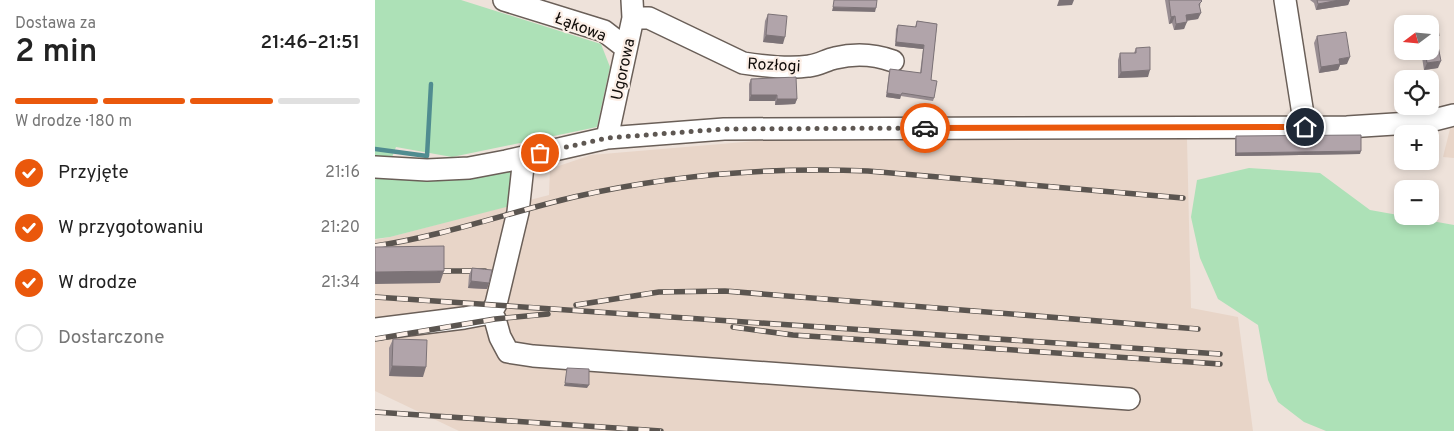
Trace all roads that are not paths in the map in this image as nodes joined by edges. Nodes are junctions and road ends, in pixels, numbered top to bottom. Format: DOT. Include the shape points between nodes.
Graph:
graph roads {
  1 [pos="504,0"];
  2 [pos="1285,0"];
  3 [pos="632,9"];
  4 [pos="626,48"];
  5 [pos="893,61"];
  6 [pos="1454,115"];
  7 [pos="1305,127"];
  8 [pos="607,138"];
  9 [pos="524,157"];
  10 [pos="375,167"];
  11 [pos="491,313"];
  12 [pos="375,329"];
  13 [pos="1129,399"];
  1 -- 4 [label="street, Łąkowa" via="604,31"];
  2 -- 7 [label="street"];
  3 -- 4 [label="street, Ugorowa"];
  3 -- 5 [label="street, Rozłogi" via="743,63 806,67 836,58 869,55"];
  4 -- 8 [label="street, Ugorowa"];
  6 -- 7 [label="street" via="1426,122"];
  7 -- 8 [label="street" via="724,129"];
  8 -- 9 [label="street"];
  9 -- 10 [label="street" via="469,168"];
  9 -- 11 [label="street" via="518,212 497,304"];
  11 -- 12 [label="street"];
  11 -- 13 [label="street" via="509,352 533,356"];
}
